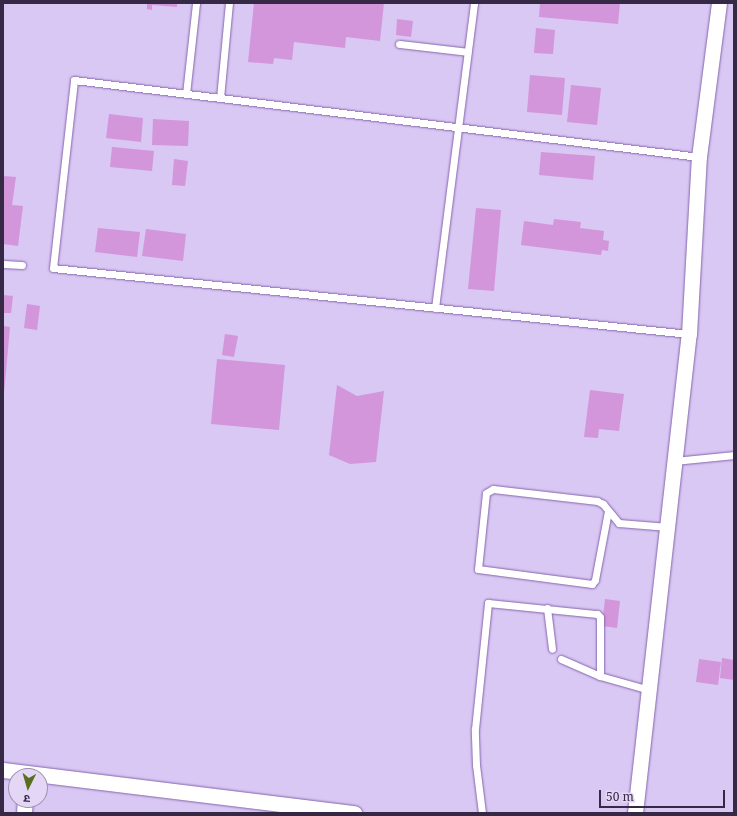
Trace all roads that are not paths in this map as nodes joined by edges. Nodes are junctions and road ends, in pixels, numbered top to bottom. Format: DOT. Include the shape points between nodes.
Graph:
graph roads {
  1 [pos="196,3"];
  2 [pos="228,3"];
  3 [pos="474,3"];
  4 [pos="719,3"];
  5 [pos="398,44"];
  6 [pos="468,52"];
  7 [pos="186,94"];
  8 [pos="220,98"];
  9 [pos="458,127"];
  10 [pos="699,157"];
  11 [pos="3,264"];
  12 [pos="22,265"];
  13 [pos="435,308"];
  14 [pos="689,334"];
  15 [pos="734,455"];
  16 [pos="675,461"];
  17 [pos="608,511"];
  18 [pos="668,527"];
  19 [pos="547,608"];
  20 [pos="552,649"];
  21 [pos="561,659"];
  22 [pos="600,676"];
  23 [pos="649,690"];
  24 [pos="48,778"];
  25 [pos="284,808"];
  26 [pos="354,813"];
  27 [pos="482,813"];
  28 [pos="635,813"];
  1 -- 7 [label="lane"];
  2 -- 8 [label="lane"];
  3 -- 6 [label="lane"];
  4 -- 10 [label="street"];
  5 -- 6 [label="lane"];
  6 -- 9 [label="lane"];
  7 -- 8 [label="lane"];
  7 -- 13 [label="lane" via="74,80 53,268"];
  8 -- 9 [label="lane"];
  9 -- 10 [label="lane"];
  9 -- 13 [label="lane"];
  10 -- 14 [label="street"];
  11 -- 12 [label="lane"];
  13 -- 14 [label="lane"];
  14 -- 16 [label="street"];
  15 -- 16 [label="lane"];
  16 -- 18 [label="street"];
  17 -- 17 [label="lane" via="596,580 592,584 478,569 489,490 597,501"];
  17 -- 18 [label="lane" via="619,522"];
  18 -- 23 [label="street"];
  19 -- 20 [label="lane"];
  19 -- 22 [label="lane" via="599,615"];
  19 -- 27 [label="lane" via="493,602 487,605 475,729"];
  21 -- 22 [label="lane"];
  22 -- 23 [label="lane"];
  23 -- 28 [label="street"];
  24 -- 25 [label="street"];
  25 -- 26 [label="street"];
}
